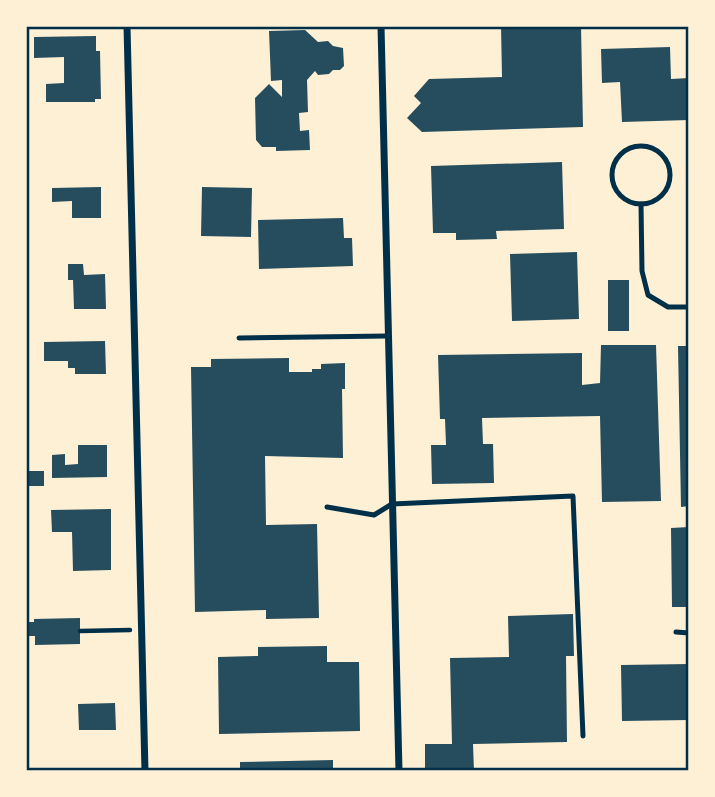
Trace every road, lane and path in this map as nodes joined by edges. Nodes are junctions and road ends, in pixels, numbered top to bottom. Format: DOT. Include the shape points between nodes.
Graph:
graph roads {
  1 [pos="127,26"];
  2 [pos="381,26"];
  3 [pos="641,204"];
  4 [pos="689,307"];
  5 [pos="388,336"];
  6 [pos="239,338"];
  7 [pos="392,504"];
  8 [pos="327,507"];
  9 [pos="142,630"];
  10 [pos="80,631"];
  11 [pos="676,632"];
  12 [pos="689,633"];
  13 [pos="583,736"];
  14 [pos="145,771"];
  15 [pos="399,771"];
  1 -- 9 [label="street"];
  2 -- 5 [label="street"];
  3 -- 3 [label="lane" via="620,196 611,175 620,154 640,145 661,154 670,174 662,195"];
  3 -- 4 [label="lane" via="642,271 648,295 668,307"];
  5 -- 6 [label="lane"];
  5 -- 7 [label="street"];
  7 -- 8 [label="lane" via="374,515"];
  7 -- 13 [label="lane" via="573,496"];
  7 -- 15 [label="street"];
  9 -- 10 [label="path"];
  9 -- 14 [label="street"];
  11 -- 12 [label="lane"];
}
